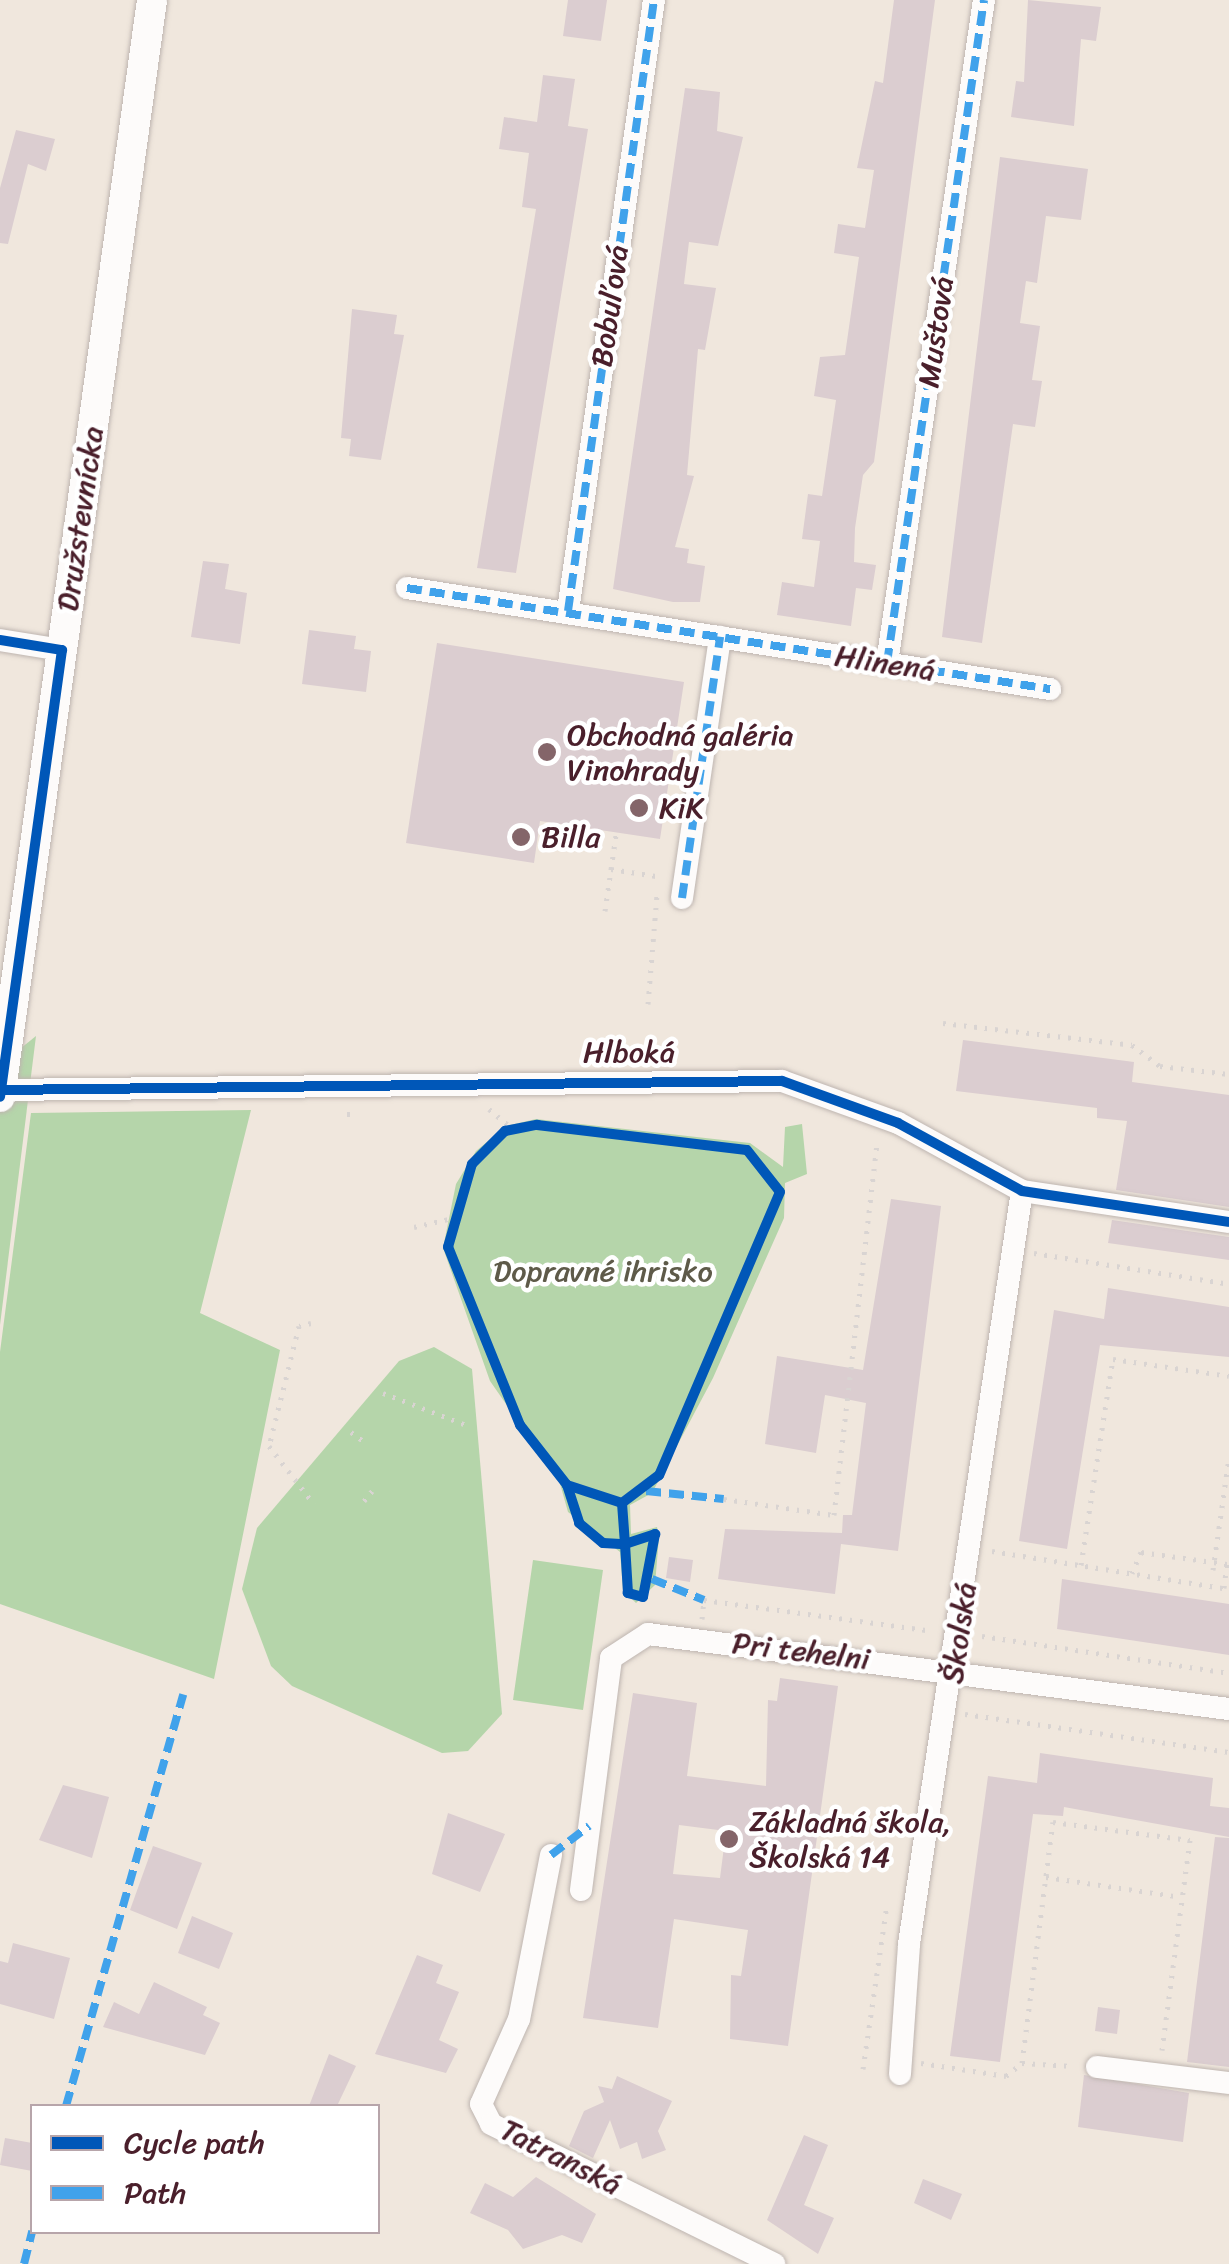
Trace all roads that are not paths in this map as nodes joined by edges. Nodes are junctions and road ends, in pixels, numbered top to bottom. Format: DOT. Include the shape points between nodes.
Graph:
graph roads {
  1 [pos="152,0"];
  2 [pos="654,0"];
  3 [pos="984,0"];
  4 [pos="407,588"];
  5 [pos="568,611"];
  6 [pos="720,637"];
  7 [pos="0,640"];
  8 [pos="62,650"];
  9 [pos="887,663"];
  10 [pos="1050,689"];
  11 [pos="682,898"];
  12 [pos="1,1094"];
  13 [pos="1022,1192"];
  14 [pos="1229,1222"];
  15 [pos="954,1672"];
  16 [pos="1229,1709"];
  17 [pos="551,1855"];
  18 [pos="581,1890"];
  19 [pos="1097,2067"];
  20 [pos="910,2069"];
  21 [pos="1229,2083"];
  22 [pos="774,2264"];
  1 -- 8 [label="main road, Družstevnícka"];
  2 -- 5 [label="street, Bobuľová"];
  3 -- 9 [label="street, Muštová"];
  4 -- 5 [label="street, Hlinená"];
  5 -- 6 [label="street, Hlinená"];
  6 -- 9 [label="street, Hlinená"];
  6 -- 11 [label="street"];
  7 -- 8 [label="street"];
  8 -- 12 [label="main road, Družstevnícka"];
  9 -- 10 [label="street, Hlinená"];
  12 -- 13 [label="street, Hlboká" via="782,1080 898,1123"];
  13 -- 14 [label="street, Hlboká"];
  13 -- 15 [label="street, Školská"];
  15 -- 16 [label="street, Pri tehelni"];
  15 -- 18 [label="street, Pri tehelni" via="648,1634 611,1658"];
  15 -- 20 [label="street, Školská" via="909,1944"];
  17 -- 22 [label="street, Tatranská" via="519,2019 481,2104 491,2124"];
  19 -- 21 [label="street"];
}
